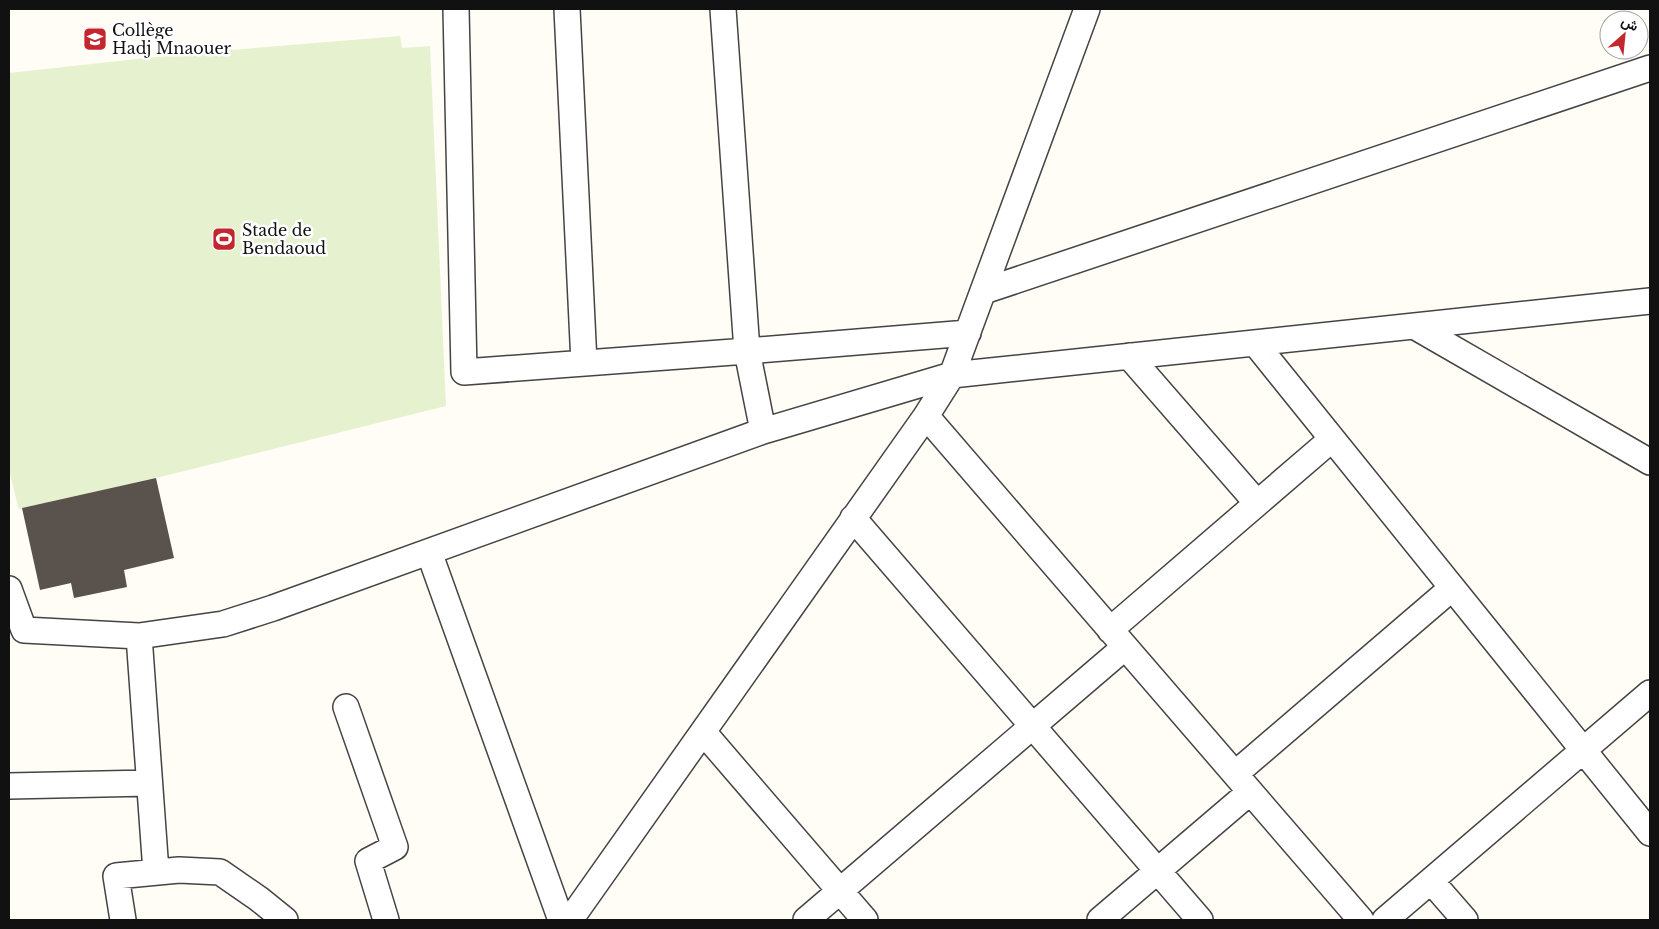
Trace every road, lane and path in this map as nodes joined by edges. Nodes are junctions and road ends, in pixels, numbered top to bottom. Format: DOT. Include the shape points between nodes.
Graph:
graph roads {
  1 [pos="456,9"];
  2 [pos="567,9"];
  3 [pos="723,9"];
  4 [pos="1087,9"];
  5 [pos="1650,68"];
  6 [pos="984,291"];
  7 [pos="1650,301"];
  8 [pos="1414,326"];
  9 [pos="968,333"];
  10 [pos="1255,343"];
  11 [pos="747,351"];
  12 [pos="1129,356"];
  13 [pos="584,363"];
  14 [pos="952,375"];
  15 [pos="926,416"];
  16 [pos="764,431"];
  17 [pos="1332,439"];
  18 [pos="1650,462"];
  19 [pos="1257,504"];
  20 [pos="853,518"];
  21 [pos="429,552"];
  22 [pos="1452,588"];
  23 [pos="9,589"];
  24 [pos="16,630"];
  25 [pos="138,636"];
  26 [pos="1117,638"];
  27 [pos="1650,693"];
  28 [pos="346,707"];
  29 [pos="1032,726"];
  30 [pos="704,733"];
  31 [pos="1583,750"];
  32 [pos="149,783"];
  33 [pos="1242,783"];
  34 [pos="9,786"];
  35 [pos="1650,834"];
  36 [pos="1158,871"];
  37 [pos="156,872"];
  38 [pos="1431,881"];
  39 [pos="840,891"];
  40 [pos="123,920"];
  41 [pos="285,920"];
  42 [pos="386,920"];
  43 [pos="561,920"];
  44 [pos="570,920"];
  45 [pos="806,920"];
  46 [pos="865,920"];
  47 [pos="1100,920"];
  48 [pos="1200,920"];
  49 [pos="1361,920"];
  50 [pos="1385,920"];
  51 [pos="1465,920"];
  1 -- 13 [label="street" via="464,372"];
  2 -- 13 [label="street"];
  3 -- 11 [label="street"];
  4 -- 6 [label="street"];
  5 -- 6 [label="street"];
  6 -- 9 [label="street"];
  7 -- 8 [label="street"];
  8 -- 10 [label="street"];
  8 -- 18 [label="street"];
  9 -- 11 [label="street"];
  9 -- 14 [label="street"];
  10 -- 12 [label="street"];
  10 -- 17 [label="street"];
  11 -- 13 [label="street"];
  11 -- 16 [label="street"];
  12 -- 14 [label="street"];
  12 -- 19 [label="street"];
  14 -- 15 [label="street"];
  14 -- 16 [label="street"];
  15 -- 20 [label="street"];
  15 -- 26 [label="street"];
  16 -- 21 [label="street"];
  17 -- 19 [label="street"];
  17 -- 22 [label="street"];
  19 -- 26 [label="street"];
  20 -- 29 [label="street"];
  20 -- 30 [label="street"];
  21 -- 25 [label="street" via="223,624"];
  21 -- 43 [label="street"];
  22 -- 31 [label="street"];
  22 -- 33 [label="street"];
  23 -- 24 [label="street"];
  24 -- 25 [label="street"];
  25 -- 32 [label="street"];
  26 -- 29 [label="street"];
  26 -- 33 [label="street"];
  27 -- 31 [label="street"];
  28 -- 42 [label="street" via="395,848 368,861"];
  29 -- 36 [label="street"];
  29 -- 39 [label="street"];
  30 -- 39 [label="street"];
  30 -- 44 [label="street"];
  31 -- 35 [label="street"];
  31 -- 38 [label="street"];
  32 -- 34 [label="street"];
  32 -- 37 [label="street"];
  33 -- 36 [label="street"];
  33 -- 49 [label="street"];
  36 -- 47 [label="street"];
  36 -- 48 [label="street"];
  37 -- 40 [label="street" via="116,876"];
  37 -- 41 [label="street" via="220,872"];
  38 -- 50 [label="street"];
  38 -- 51 [label="street"];
  39 -- 45 [label="street"];
  39 -- 46 [label="street"];
}
